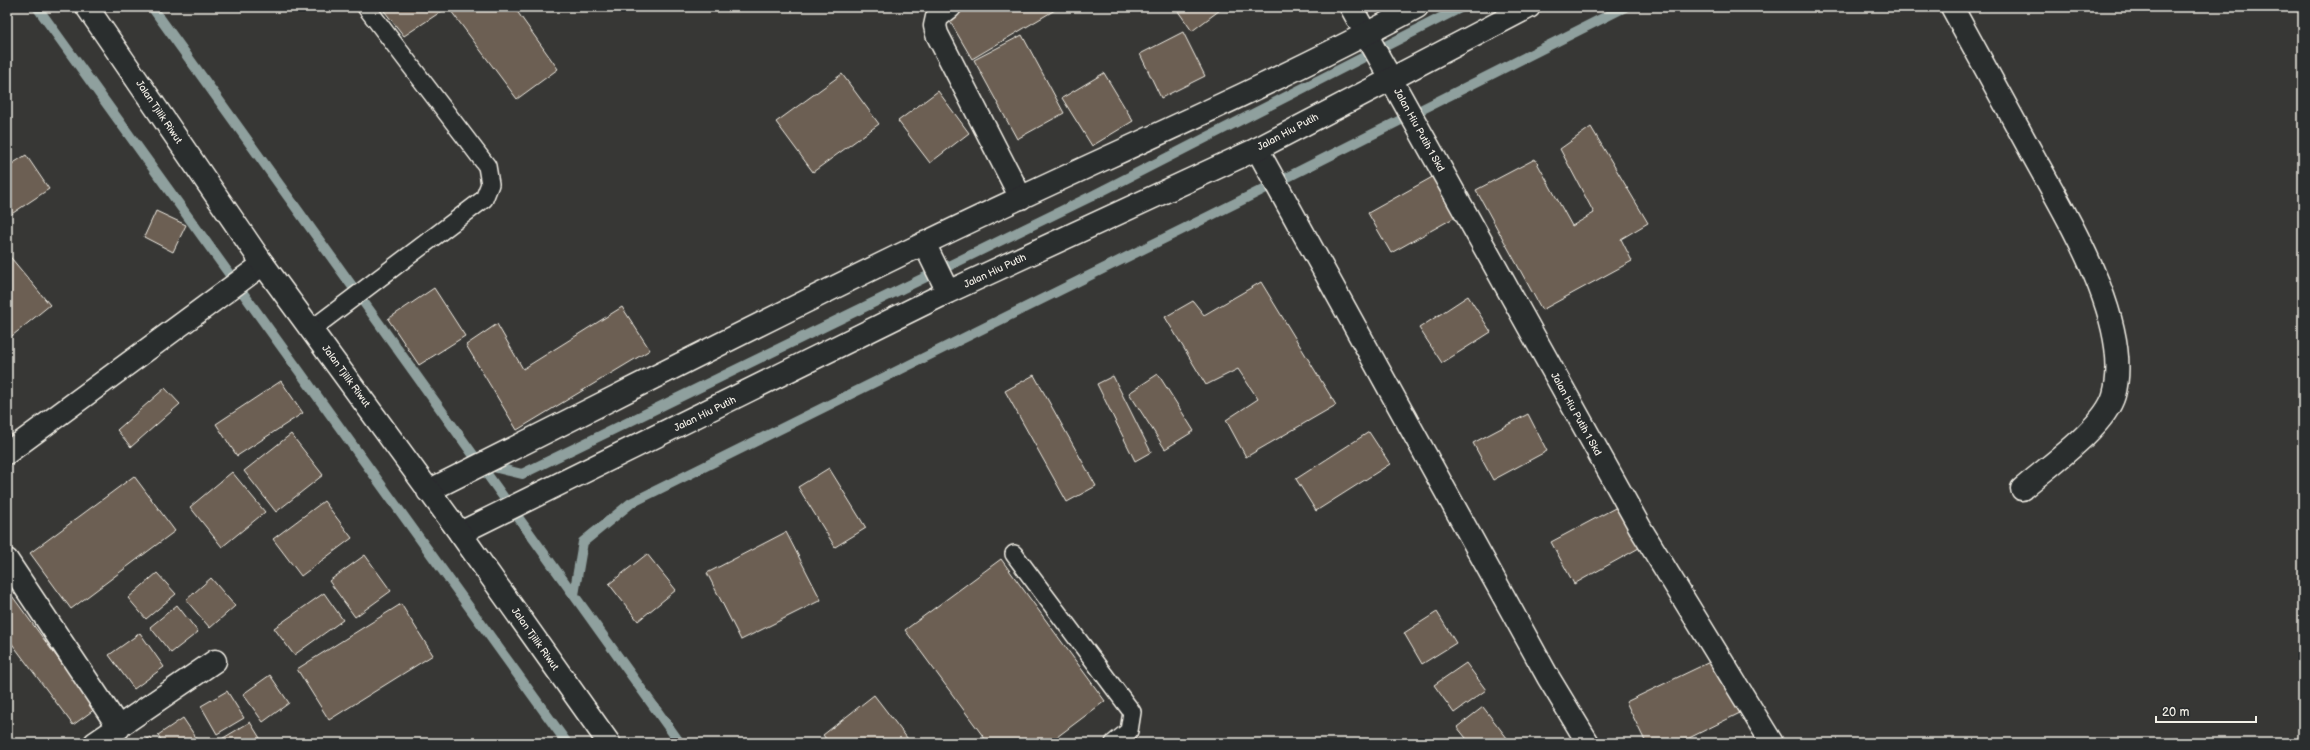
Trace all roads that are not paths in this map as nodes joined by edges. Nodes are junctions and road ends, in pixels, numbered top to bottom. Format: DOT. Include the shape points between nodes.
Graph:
graph roads {
  1 [pos="86,7"];
  2 [pos="366,7"];
  3 [pos="950,7"];
  4 [pos="1351,7"];
  5 [pos="1417,7"];
  6 [pos="1530,7"];
  7 [pos="1952,7"];
  8 [pos="1366,35"];
  9 [pos="1390,79"];
  10 [pos="1257,149"];
  11 [pos="1021,198"];
  12 [pos="924,243"];
  13 [pos="263,264"];
  14 [pos="948,292"];
  15 [pos="312,329"];
  16 [pos="7,453"];
  17 [pos="2022,489"];
  18 [pos="428,491"];
  19 [pos="460,533"];
  20 [pos="1014,554"];
  21 [pos="7,560"];
  22 [pos="215,661"];
  23 [pos="118,728"];
  24 [pos="95,743"];
  25 [pos="609,743"];
  26 [pos="1114,743"];
  27 [pos="1588,743"];
  28 [pos="1772,743"];
  1 -- 13 [label="main road, Jalan Tjilik Riwut"];
  2 -- 15 [label="lane" via="487,166 490,184 484,199"];
  3 -- 11 [label="main road" via="937,17 937,34"];
  4 -- 8 [label="main road, Jalan Hiu Putih 1 Skd"];
  5 -- 8 [label="main road"];
  6 -- 9 [label="main road, Jalan Hiu Putih"];
  7 -- 17 [label="main road" via="2087,254 2110,320 2118,356 2114,396 2099,422"];
  8 -- 9 [label="main road, Jalan Hiu Putih 1 Skd"];
  8 -- 11 [label="main road"];
  9 -- 10 [label="main road, Jalan Hiu Putih"];
  9 -- 28 [label="main road, Jalan Hiu Putih 1 Skd" via="1642,531"];
  10 -- 14 [label="main road, Jalan Hiu Putih"];
  10 -- 27 [label="main road" via="1544,670"];
  11 -- 12 [label="main road"];
  12 -- 14 [label="main road"];
  12 -- 18 [label="main road"];
  13 -- 15 [label="main road, Jalan Tjilik Riwut"];
  13 -- 16 [label="main road"];
  14 -- 19 [label="main road, Jalan Hiu Putih"];
  15 -- 18 [label="main road, Jalan Tjilik Riwut"];
  18 -- 19 [label="main road, Jalan Tjilik Riwut"];
  19 -- 25 [label="main road, Jalan Tjilik Riwut"];
  20 -- 26 [label="lane" via="1132,712 1128,731"];
  21 -- 23 [label="main road"];
  22 -- 23 [label="main road"];
  23 -- 24 [label="main road"];
}
